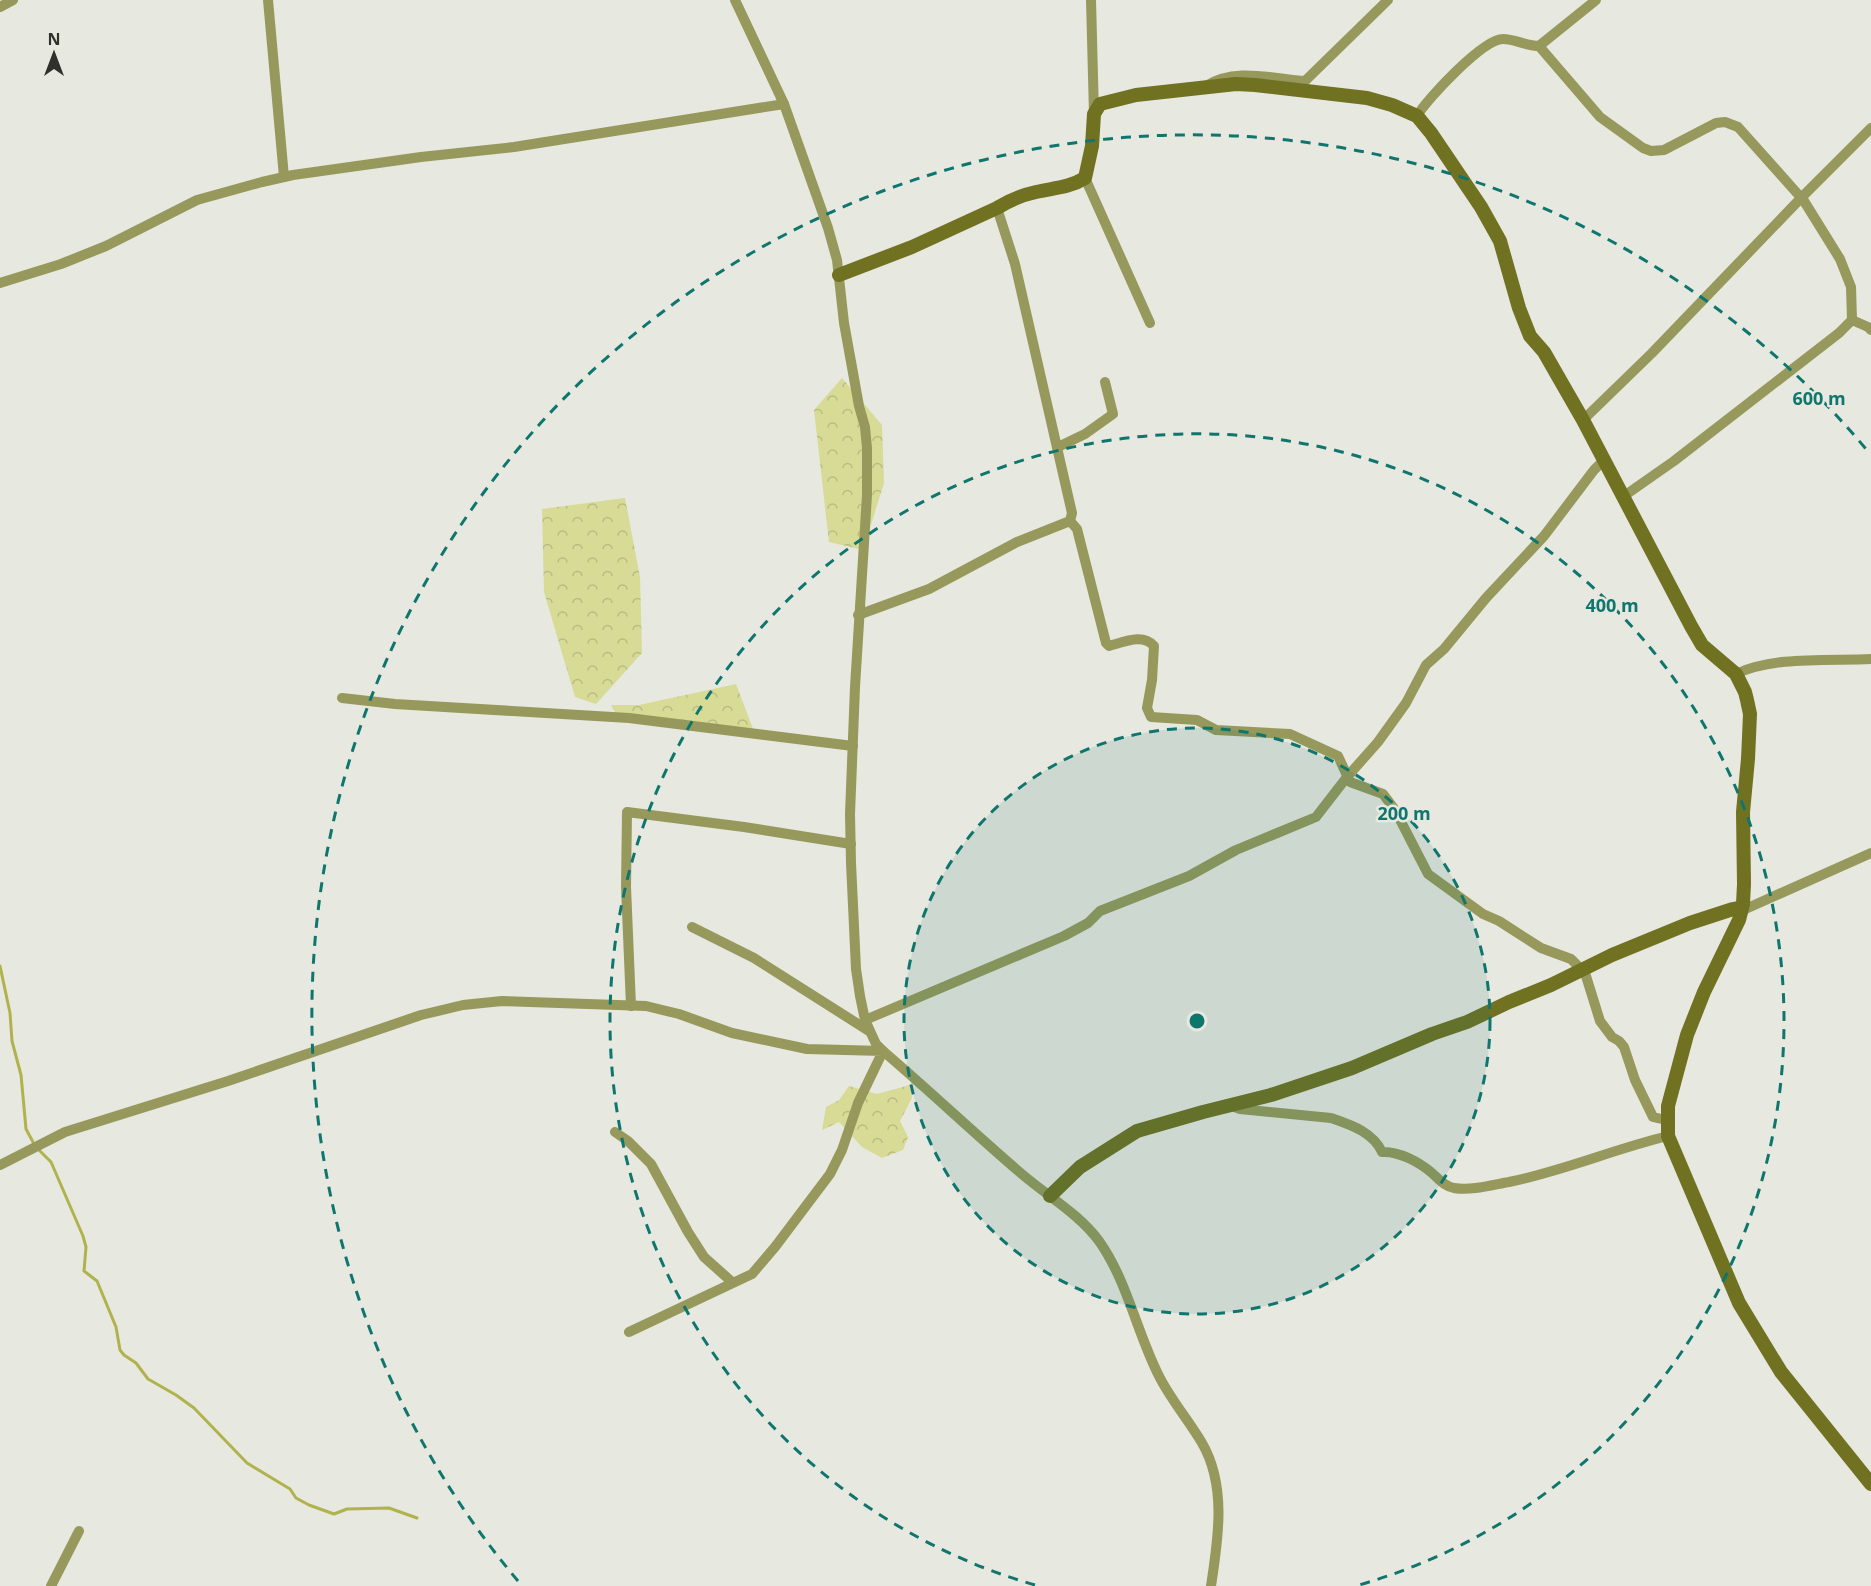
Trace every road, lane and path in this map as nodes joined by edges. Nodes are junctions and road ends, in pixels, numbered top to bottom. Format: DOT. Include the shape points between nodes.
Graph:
graph roads {
  1 [pos="13,0"];
  2 [pos="268,0"];
  3 [pos="735,0"];
  4 [pos="1091,0"];
  5 [pos="1388,0"];
  6 [pos="1596,0"];
  7 [pos="0,7"];
  8 [pos="1539,46"];
  9 [pos="1204,88"];
  10 [pos="784,104"];
  11 [pos="1094,114"];
  12 [pos="1417,116"];
  13 [pos="1871,128"];
  14 [pos="284,177"];
  15 [pos="1085,178"];
  16 [pos="1801,198"];
  17 [pos="997,208"];
  18 [pos="839,275"];
  19 [pos="0,283"];
  20 [pos="1852,320"];
  21 [pos="1150,323"];
  22 [pos="1871,330"];
  23 [pos="1105,382"];
  24 [pos="1583,420"];
  25 [pos="1058,447"];
  26 [pos="1604,460"];
  27 [pos="1624,496"];
  28 [pos="1070,521"];
  29 [pos="858,615"];
  30 [pos="1871,659"];
  31 [pos="1736,675"];
  32 [pos="342,699"];
  33 [pos="853,746"];
  34 [pos="1347,777"];
  35 [pos="851,844"];
  36 [pos="1871,853"];
  37 [pos="1741,911"];
  38 [pos="692,927"];
  39 [pos="1580,970"];
  40 [pos="631,1006"];
  41 [pos="865,1020"];
  42 [pos="872,1033"];
  43 [pos="884,1052"];
  44 [pos="1229,1106"];
  45 [pos="1666,1120"];
  46 [pos="615,1132"];
  47 [pos="1668,1136"];
  48 [pos="0,1165"];
  49 [pos="1050,1196"];
  50 [pos="732,1282"];
  51 [pos="629,1332"];
  52 [pos="1871,1484"];
  53 [pos="79,1531"];
  54 [pos="51,1586"];
  55 [pos="1211,1586"];
  1 -- 7 [label="street"];
  2 -- 14 [label="street"];
  3 -- 10 [label="street"];
  4 -- 11 [label="street"];
  5 -- 9 [label="street" via="1305,81 1245,75 1217,79"];
  6 -- 8 [label="street"];
  8 -- 12 [label="street" via="1500,39 1448,78"];
  8 -- 16 [label="street" via="1600,117 1643,148 1664,150 1716,123 1731,123"];
  9 -- 11 [label="street" via="1136,95 1100,104"];
  9 -- 12 [label="street" via="1256,85 1367,98"];
  10 -- 14 [label="street" via="526,146"];
  10 -- 18 [label="street" via="828,228"];
  11 -- 15 [label="street"];
  12 -- 24 [label="street" via="1495,231 1530,336 1544,352"];
  13 -- 16 [label="street"];
  14 -- 19 [label="street" via="197,200 106,246"];
  15 -- 17 [label="street" via="1065,188 1008,201"];
  15 -- 21 [label="street"];
  16 -- 20 [label="street" via="1839,259 1851,287"];
  16 -- 24 [label="street"];
  17 -- 18 [label="street"];
  17 -- 25 [label="street" via="1016,264"];
  18 -- 29 [label="street" via="867,448 867,504"];
  20 -- 22 [label="street"];
  20 -- 27 [label="street"];
  23 -- 25 [label="street" via="1113,414"];
  24 -- 26 [label="street"];
  25 -- 28 [label="street" via="1072,513"];
  26 -- 27 [label="street"];
  26 -- 34 [label="street" via="1544,536 1426,665 1392,723"];
  27 -- 31 [label="street" via="1702,645"];
  28 -- 29 [label="street" via="1017,542 929,589"];
  28 -- 34 [label="street" via="1077,529 1106,643 1109,646 1138,639 1149,640 1154,646 1147,708 1151,717 1197,720 1216,730 1290,734 1338,756"];
  29 -- 33 [label="street"];
  30 -- 31 [label="street" via="1785,662 1750,667"];
  31 -- 37 [label="street" via="1750,714"];
  32 -- 33 [label="street" via="629,718"];
  33 -- 35 [label="street"];
  34 -- 39 [label="street" via="1350,782 1383,794 1428,874 1483,914 1541,948 1572,959"];
  34 -- 41 [label="street" via="1316,818 1236,850 1189,876 1100,910 1088,923 1064,936"];
  35 -- 40 [label="street" via="627,812"];
  35 -- 41 [label="street" via="856,969"];
  36 -- 37 [label="street"];
  37 -- 39 [label="street" via="1738,908 1718,913"];
  37 -- 45 [label="street" via="1687,1035"];
  38 -- 42 [label="street" via="754,958"];
  39 -- 44 [label="street" via="1467,1022 1352,1068"];
  39 -- 45 [label="street" via="1586,976 1600,1021 1624,1047 1653,1117"];
  40 -- 43 [label="street" via="679,1014 732,1033 807,1049"];
  40 -- 48 [label="street" via="502,1000 420,1015 65,1132"];
  41 -- 42 [label="street"];
  42 -- 43 [label="street"];
  43 -- 49 [label="street"];
  43 -- 50 [label="street" via="858,1103 830,1174 752,1274"];
  44 -- 47 [label="street" via="1340,1121 1370,1136 1382,1152 1404,1156 1454,1188 1492,1186 1535,1177"];
  44 -- 49 [label="street" via="1137,1131 1080,1167"];
  45 -- 47 [label="street"];
  46 -- 50 [label="street" via="651,1164 704,1257"];
  47 -- 52 [label="street" via="1739,1303 1781,1372"];
  49 -- 55 [label="street" via="1087,1227 1106,1252 1161,1379 1210,1460 1219,1502"];
  50 -- 51 [label="street"];
  53 -- 54 [label="street"];
}
